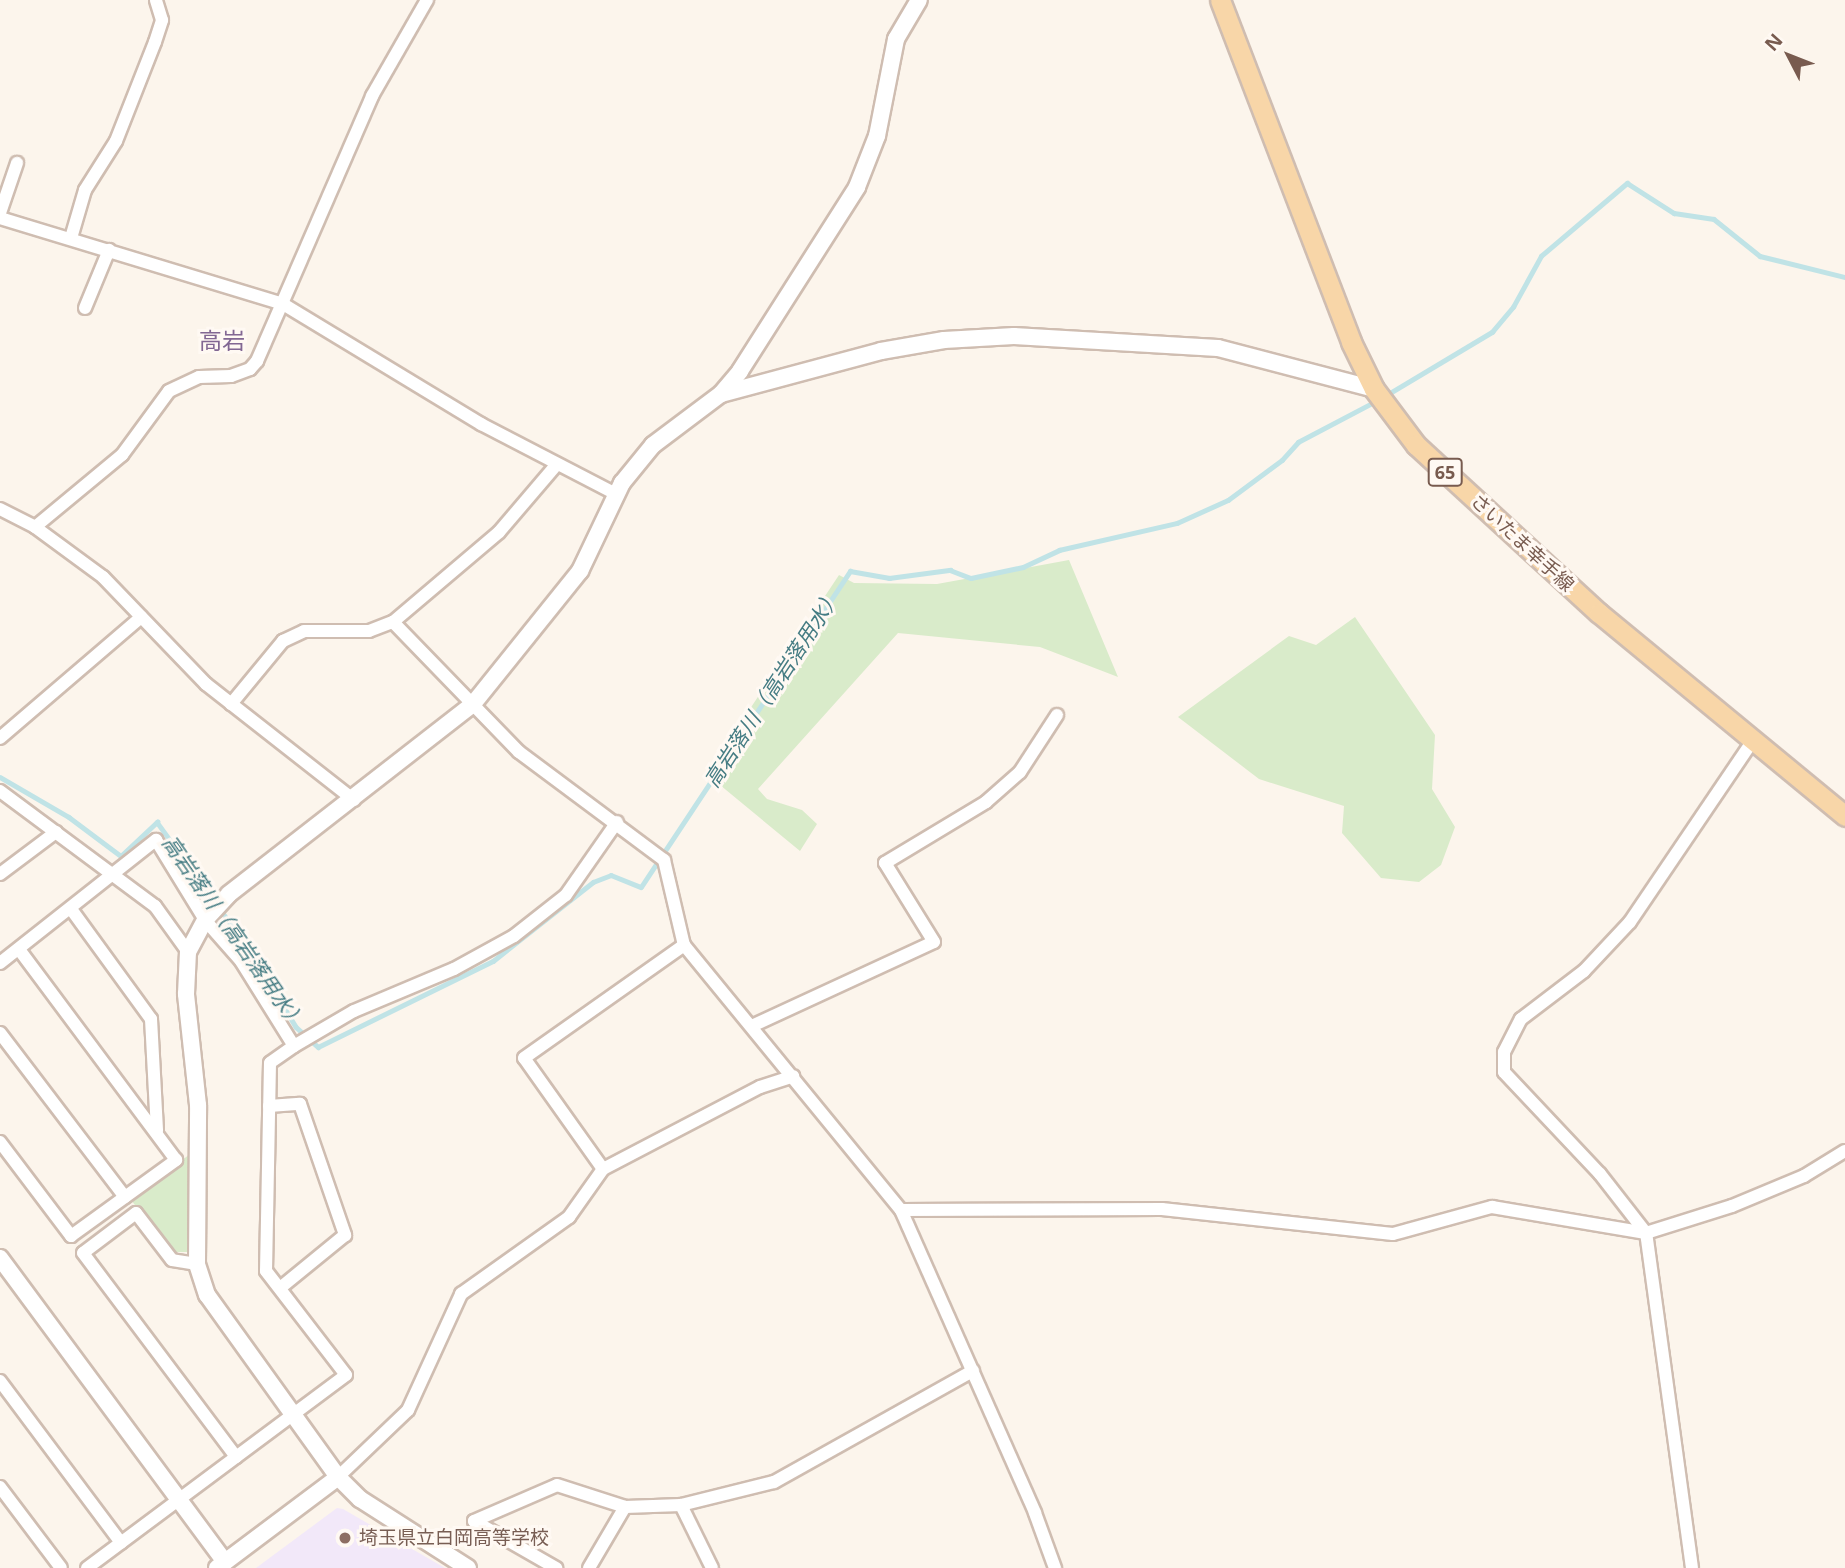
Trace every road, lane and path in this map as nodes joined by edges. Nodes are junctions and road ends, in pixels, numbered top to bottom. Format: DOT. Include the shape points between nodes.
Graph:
graph roads {
  1 [pos="156,0"];
  2 [pos="428,0"];
  3 [pos="919,0"];
  4 [pos="1220,0"];
  5 [pos="18,163"];
  6 [pos="0,216"];
  7 [pos="71,238"];
  8 [pos="109,250"];
  9 [pos="283,304"];
  10 [pos="85,308"];
  11 [pos="1374,389"];
  12 [pos="721,394"];
  13 [pos="556,464"];
  14 [pos="616,494"];
  15 [pos="1,511"];
  16 [pos="35,527"];
  17 [pos="141,617"];
  18 [pos="393,622"];
  19 [pos="231,704"];
  20 [pos="473,704"];
  21 [pos="1058,715"];
  22 [pos="0,738"];
  23 [pos="1752,742"];
  24 [pos="0,791"];
  25 [pos="354,800"];
  26 [pos="1845,816"];
  27 [pos="617,822"];
  28 [pos="56,832"];
  29 [pos="0,874"];
  30 [pos="117,874"];
  31 [pos="71,909"];
  32 [pos="205,919"];
  33 [pos="684,945"];
  34 [pos="19,949"];
  35 [pos="188,952"];
  36 [pos="0,963"];
  37 [pos="754,1025"];
  38 [pos="0,1033"];
  39 [pos="294,1046"];
  40 [pos="793,1076"];
  41 [pos="269,1106"];
  42 [pos="157,1132"];
  43 [pos="0,1142"];
  44 [pos="1845,1151"];
  45 [pos="603,1170"];
  46 [pos="125,1197"];
  47 [pos="901,1210"];
  48 [pos="1646,1233"];
  49 [pos="0,1258"];
  50 [pos="197,1264"];
  51 [pos="280,1288"];
  52 [pos="973,1371"];
  53 [pos="0,1381"];
  54 [pos="293,1415"];
  55 [pos="236,1457"];
  56 [pos="338,1477"];
  57 [pos="0,1487"];
  58 [pos="180,1499"];
  59 [pos="681,1505"];
  60 [pos="625,1507"];
  61 [pos="121,1543"];
  62 [pos="220,1565"];
  63 [pos="61,1568"];
  64 [pos="87,1568"];
  65 [pos="468,1568"];
  66 [pos="556,1568"];
  67 [pos="589,1568"];
  68 [pos="712,1568"];
  69 [pos="1055,1568"];
  70 [pos="1692,1568"];
  1 -- 7 [label="street" via="162,20 155,42 116,141 85,190"];
  2 -- 9 [label="street" via="372,96"];
  3 -- 12 [label="street" via="896,39 877,136 857,187"];
  4 -- 11 [label="main road, さいたま幸手線 / 65" via="1277,157"];
  5 -- 6 [label="street"];
  6 -- 7 [label="street"];
  7 -- 8 [label="street"];
  8 -- 9 [label="street"];
  8 -- 10 [label="street"];
  9 -- 13 [label="street"];
  9 -- 16 [label="street" via="250,369 231,376 191,379 169,391 122,455"];
  11 -- 12 [label="street" via="1218,348 1014,336 944,340 881,351"];
  11 -- 23 [label="main road, さいたま幸手線 / 65" via="1416,445 1599,613"];
  12 -- 14 [label="street" via="653,445"];
  13 -- 14 [label="street"];
  13 -- 18 [label="street" via="499,532"];
  14 -- 20 [label="street" via="580,571"];
  15 -- 16 [label="street"];
  16 -- 17 [label="street" via="103,577"];
  17 -- 19 [label="street"];
  17 -- 22 [label="street"];
  18 -- 19 [label="street" via="369,631 304,631 283,641"];
  18 -- 20 [label="street"];
  19 -- 25 [label="street"];
  20 -- 25 [label="street"];
  20 -- 27 [label="street" via="519,752"];
  21 -- 37 [label="street" via="1020,772 986,802 885,863 934,942"];
  23 -- 26 [label="main road, さいたま幸手線 / 65"];
  23 -- 48 [label="street" via="1630,922 1584,971 1521,1019 1504,1052 1504,1072 1601,1174"];
  24 -- 28 [label="street"];
  25 -- 32 [label="street" via="229,894"];
  27 -- 33 [label="street" via="664,860"];
  27 -- 39 [label="street" via="566,895 514,936 454,969 354,1011"];
  28 -- 29 [label="street"];
  28 -- 30 [label="street"];
  30 -- 31 [label="street"];
  30 -- 32 [label="street" via="156,840"];
  30 -- 35 [label="street" via="155,906"];
  31 -- 34 [label="street"];
  31 -- 42 [label="street" via="152,1018"];
  32 -- 35 [label="street"];
  32 -- 39 [label="street" via="241,961"];
  33 -- 37 [label="street"];
  33 -- 45 [label="street" via="524,1058"];
  34 -- 36 [label="street"];
  34 -- 42 [label="street"];
  35 -- 50 [label="street" via="186,994 198,1105"];
  37 -- 40 [label="street"];
  38 -- 46 [label="street"];
  39 -- 41 [label="street" via="271,1063"];
  40 -- 45 [label="street" via="760,1087"];
  40 -- 47 [label="street"];
  41 -- 51 [label="street" via="266,1270"];
  41 -- 51 [label="street" via="300,1104 345,1235"];
  42 -- 46 [label="street" via="177,1160"];
  43 -- 46 [label="street" via="71,1236"];
  44 -- 48 [label="street" via="1804,1176 1732,1206"];
  45 -- 56 [label="street" via="569,1217 461,1294 408,1410"];
  47 -- 48 [label="street" via="1162,1209 1393,1234 1492,1207"];
  47 -- 52 [label="street"];
  48 -- 70 [label="street"];
  49 -- 58 [label="street"];
  50 -- 54 [label="street" via="207,1295"];
  50 -- 55 [label="street" via="173,1260 136,1213 83,1253"];
  51 -- 54 [label="street" via="346,1375"];
  52 -- 59 [label="street" via="774,1482"];
  52 -- 69 [label="street"];
  53 -- 61 [label="street"];
  54 -- 55 [label="street"];
  54 -- 56 [label="street"];
  55 -- 58 [label="street"];
  56 -- 62 [label="street"];
  56 -- 65 [label="street" via="360,1499"];
  57 -- 63 [label="street"];
  58 -- 61 [label="street"];
  58 -- 62 [label="street"];
  59 -- 60 [label="street"];
  59 -- 68 [label="street"];
  60 -- 66 [label="street" via="557,1485 474,1521"];
  60 -- 67 [label="street"];
  61 -- 64 [label="street"];
}
